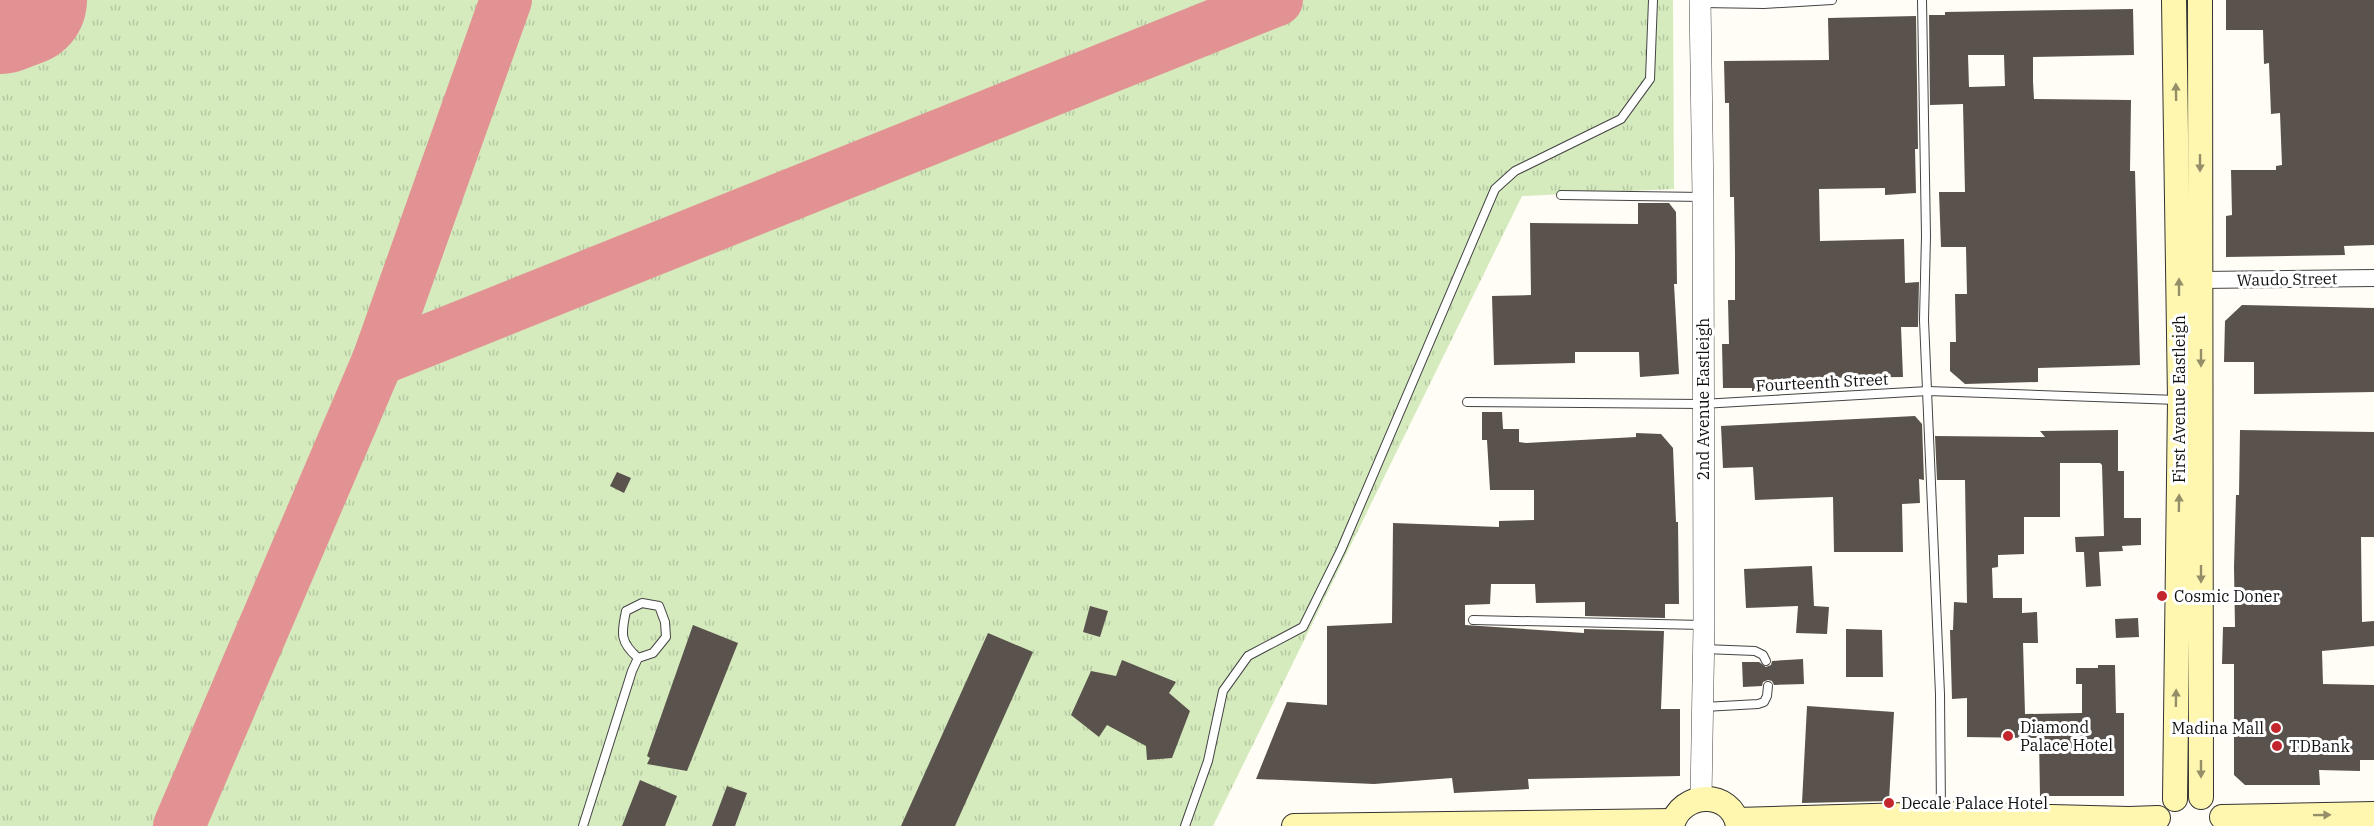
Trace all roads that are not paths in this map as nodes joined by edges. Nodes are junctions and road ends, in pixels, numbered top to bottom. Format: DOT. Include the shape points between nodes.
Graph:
graph roads {
  1 [pos="1653,0"];
  2 [pos="1832,0"];
  3 [pos="1922,0"];
  4 [pos="2174,0"];
  5 [pos="2200,0"];
  6 [pos="1700,2"];
  7 [pos="1561,195"];
  8 [pos="1703,197"];
  9 [pos="2374,278"];
  10 [pos="2200,280"];
  11 [pos="1928,391"];
  12 [pos="2180,400"];
  13 [pos="1467,402"];
  14 [pos="1702,404"];
  15 [pos="1473,620"];
  16 [pos="1704,626"];
  17 [pos="1703,649"];
  18 [pos="638,658"];
  19 [pos="1766,661"];
  20 [pos="1768,686"];
  21 [pos="1702,707"];
  22 [pos="2201,797"];
  23 [pos="1701,798"];
  24 [pos="2175,799"];
  25 [pos="1941,814"];
  26 [pos="2374,814"];
  27 [pos="2157,822"];
  28 [pos="2222,822"];
  29 [pos="1672,823"];
  30 [pos="1737,823"];
  31 [pos="583,826"];
  32 [pos="1185,826"];
  33 [pos="1294,826"];
  1 -- 32 [label="lane" via="1650,80 1621,119 1515,171 1495,189 1341,550 1303,627 1248,656 1224,691 1208,761"];
  2 -- 6 [label="lane"];
  3 -- 11 [label="lane"];
  12 -- 4 [label="main road, First Avenue Eastleigh, one-way"];
  5 -- 10 [label="main road, First Avenue Eastleigh, one-way"];
  6 -- 8 [label="street, 2nd Avenue Eastleigh"];
  7 -- 8 [label="lane"];
  8 -- 14 [label="street, 2nd Avenue Eastleigh"];
  9 -- 10 [label="street, Waudo Street"];
  10 -- 22 [label="main road, First Avenue Eastleigh, one-way"];
  11 -- 12 [label="lane, Fourteenth Street"];
  11 -- 14 [label="lane, Fourteenth Street"];
  11 -- 25 [label="lane"];
  24 -- 12 [label="main road, First Avenue Eastleigh, one-way"];
  13 -- 14 [label="lane, Fourteenth Street"];
  14 -- 16 [label="street, 2nd Avenue Eastleigh"];
  15 -- 16 [label="lane"];
  16 -- 17 [label="street, 2nd Avenue Eastleigh"];
  17 -- 19 [label="lane" via="1755,651"];
  17 -- 21 [label="street, 2nd Avenue Eastleigh"];
  18 -- 18 [label="lane" via="653,653 666,637 659,606 642,603 626,611 622,630 625,647"];
  18 -- 31 [label="lane"];
  20 -- 21 [label="lane" via="1764,702 1758,704"];
  21 -- 23 [label="street, 2nd Avenue Eastleigh"];
  22 -- 24 [label="main road"];
  22 -- 28 [label="main road" via="2217,809"];
  23 -- 29 [label="main road" via="1684,805"];
  23 -- 30 [label="main road" via="1722,803"];
  24 -- 27 [label="main road"];
  25 -- 27 [label="main road"];
  25 -- 30 [label="main road"];
  28 -- 26 [label="main road, one-way"];
  29 -- 33 [label="main road"];
}
